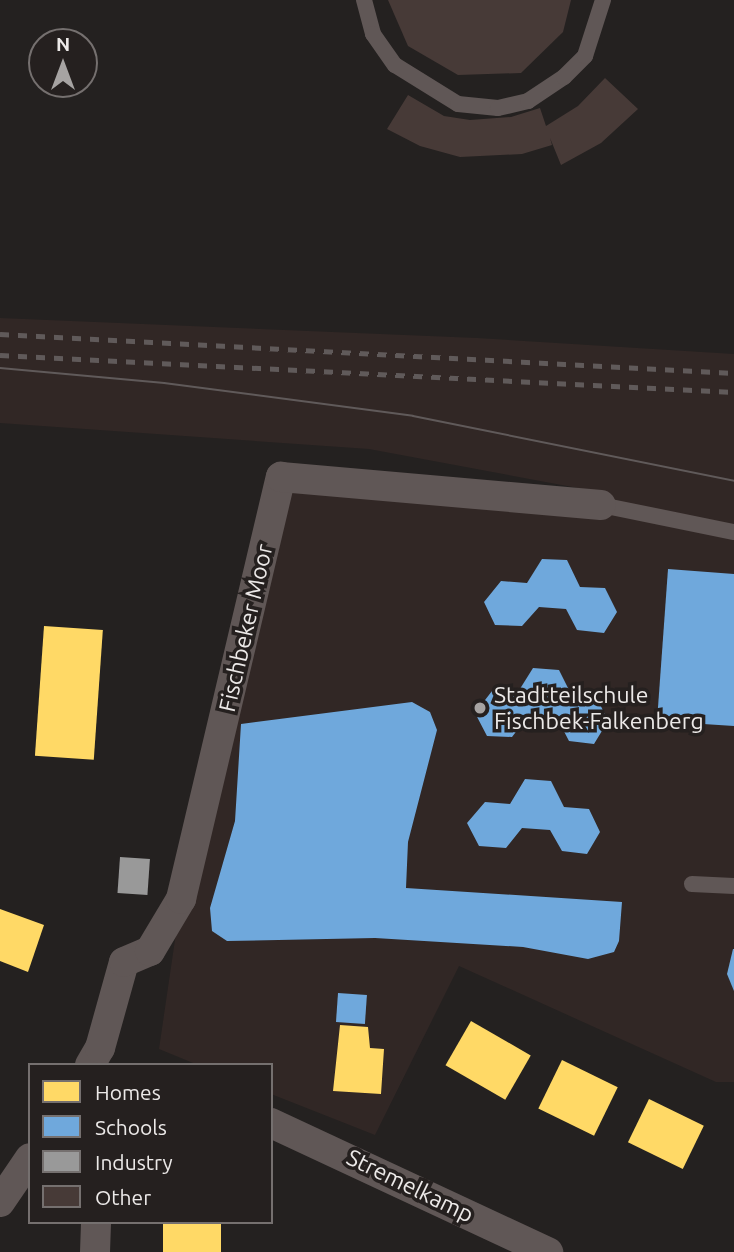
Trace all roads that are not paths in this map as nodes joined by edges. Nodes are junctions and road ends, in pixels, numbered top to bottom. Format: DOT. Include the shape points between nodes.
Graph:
graph roads {
  1 [pos="364,0"];
  2 [pos="603,0"];
  3 [pos="601,505"];
  4 [pos="734,532"];
  5 [pos="692,884"];
  6 [pos="734,886"];
  7 [pos="97,1063"];
  8 [pos="273,1124"];
  9 [pos="28,1161"];
  10 [pos="1,1200"];
  11 [pos="96,1224"];
  12 [pos="95,1252"];
  13 [pos="548,1252"];
  1 -- 2 [label="lane" via="373,34 395,65 458,104 498,108 528,101 564,77 584,56"];
  3 -- 4 [label="lane"];
  3 -- 7 [label="street, Fischbeker Moor" via="281,477 181,899 150,951 124,962"];
  5 -- 6 [label="lane"];
  8 -- 13 [label="street, Stremelkamp"];
  9 -- 10 [label="street"];
  11 -- 12 [label="street"];
}
